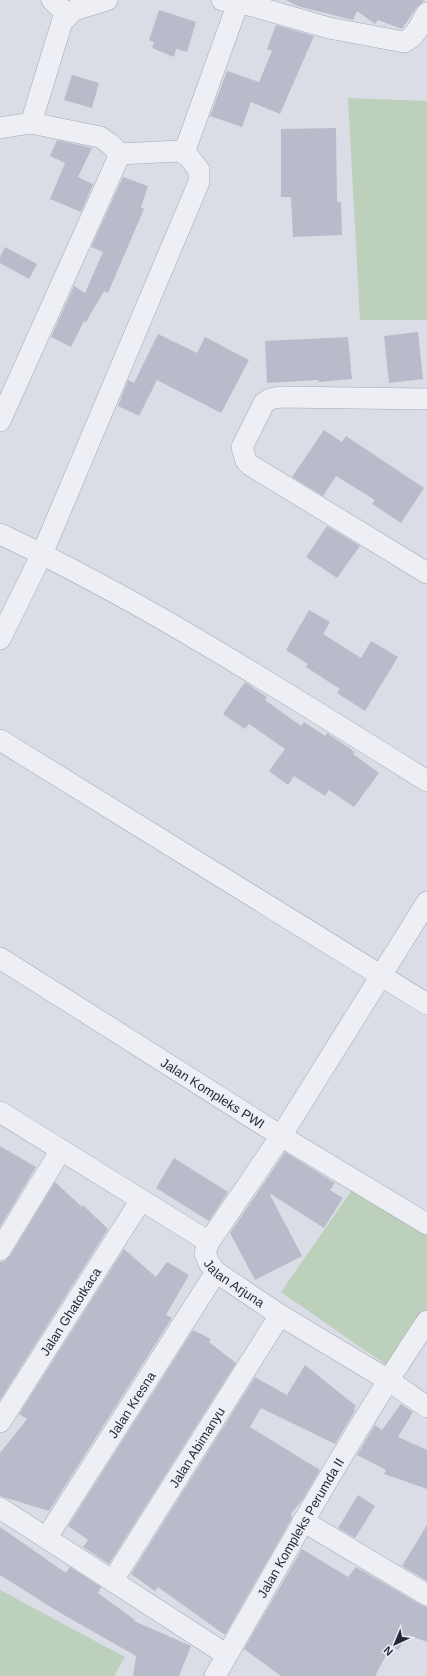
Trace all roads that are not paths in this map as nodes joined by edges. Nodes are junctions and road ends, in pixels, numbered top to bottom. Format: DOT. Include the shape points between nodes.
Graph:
graph roads {
  1 [pos="52,0"];
  2 [pos="107,0"];
  3 [pos="230,2"];
  4 [pos="427,13"];
  5 [pos="68,15"];
  6 [pos="31,123"];
  7 [pos="0,128"];
  8 [pos="184,153"];
  9 [pos="120,154"];
  10 [pos="427,399"];
  11 [pos="0,421"];
  12 [pos="0,534"];
  13 [pos="42,554"];
  14 [pos="427,574"];
  15 [pos="0,639"];
  16 [pos="0,740"];
  17 [pos="427,781"];
  18 [pos="427,902"];
  19 [pos="0,958"];
  20 [pos="382,976"];
  21 [pos="427,1004"];
  22 [pos="0,1112"];
  23 [pos="281,1136"];
  24 [pos="61,1150"];
  25 [pos="141,1200"];
  26 [pos="427,1224"];
  27 [pos="209,1242"];
  28 [pos="0,1250"];
  29 [pos="216,1272"];
  30 [pos="280,1315"];
  31 [pos="427,1321"];
  32 [pos="388,1380"];
  33 [pos="427,1407"];
  34 [pos="0,1422"];
  35 [pos="0,1508"];
  36 [pos="303,1521"];
  37 [pos="47,1537"];
  38 [pos="113,1580"];
  39 [pos="427,1595"];
  40 [pos="228,1655"];
  41 [pos="215,1676"];
  1 -- 5 [label="street"];
  2 -- 5 [label="street" via="83,6"];
  3 -- 4 [label="street" via="329,28 404,42 414,35"];
  3 -- 8 [label="street"];
  5 -- 6 [label="street" via="60,29"];
  6 -- 7 [label="street"];
  6 -- 9 [label="street" via="100,137"];
  8 -- 9 [label="street" via="179,151"];
  8 -- 13 [label="street" via="200,170 199,182"];
  9 -- 11 [label="street"];
  10 -- 14 [label="street" via="270,399 260,408 242,447 246,461 250,464"];
  12 -- 13 [label="street"];
  13 -- 15 [label="street"];
  13 -- 17 [label="street" via="160,616"];
  16 -- 20 [label="street"];
  18 -- 20 [label="street"];
  19 -- 23 [label="street, Jalan Kompleks PWI"];
  20 -- 21 [label="street"];
  20 -- 23 [label="street"];
  22 -- 24 [label="street, Jalan Arjuna"];
  23 -- 26 [label="street, Jalan Kompleks PWI"];
  23 -- 27 [label="street"];
  24 -- 25 [label="street, Jalan Arjuna"];
  24 -- 28 [label="street"];
  25 -- 27 [label="street, Jalan Arjuna"];
  25 -- 34 [label="street, Jalan Ghatotkaca"];
  27 -- 29 [label="street, Jalan Arjuna" via="205,1253"];
  29 -- 30 [label="street, Jalan Arjuna"];
  29 -- 37 [label="street, Jalan Kresna"];
  30 -- 32 [label="street, Jalan Arjuna"];
  30 -- 38 [label="street, Jalan Abimanyu"];
  31 -- 32 [label="street"];
  32 -- 33 [label="street, Jalan Arjuna"];
  32 -- 36 [label="street, Jalan Kompleks Perumda II"];
  35 -- 37 [label="street"];
  36 -- 39 [label="street"];
  36 -- 40 [label="street, Jalan Kompleks Perumda II"];
  37 -- 38 [label="street"];
  38 -- 40 [label="street"];
  40 -- 41 [label="street, Jalan Kompleks Perumda II"];
}
